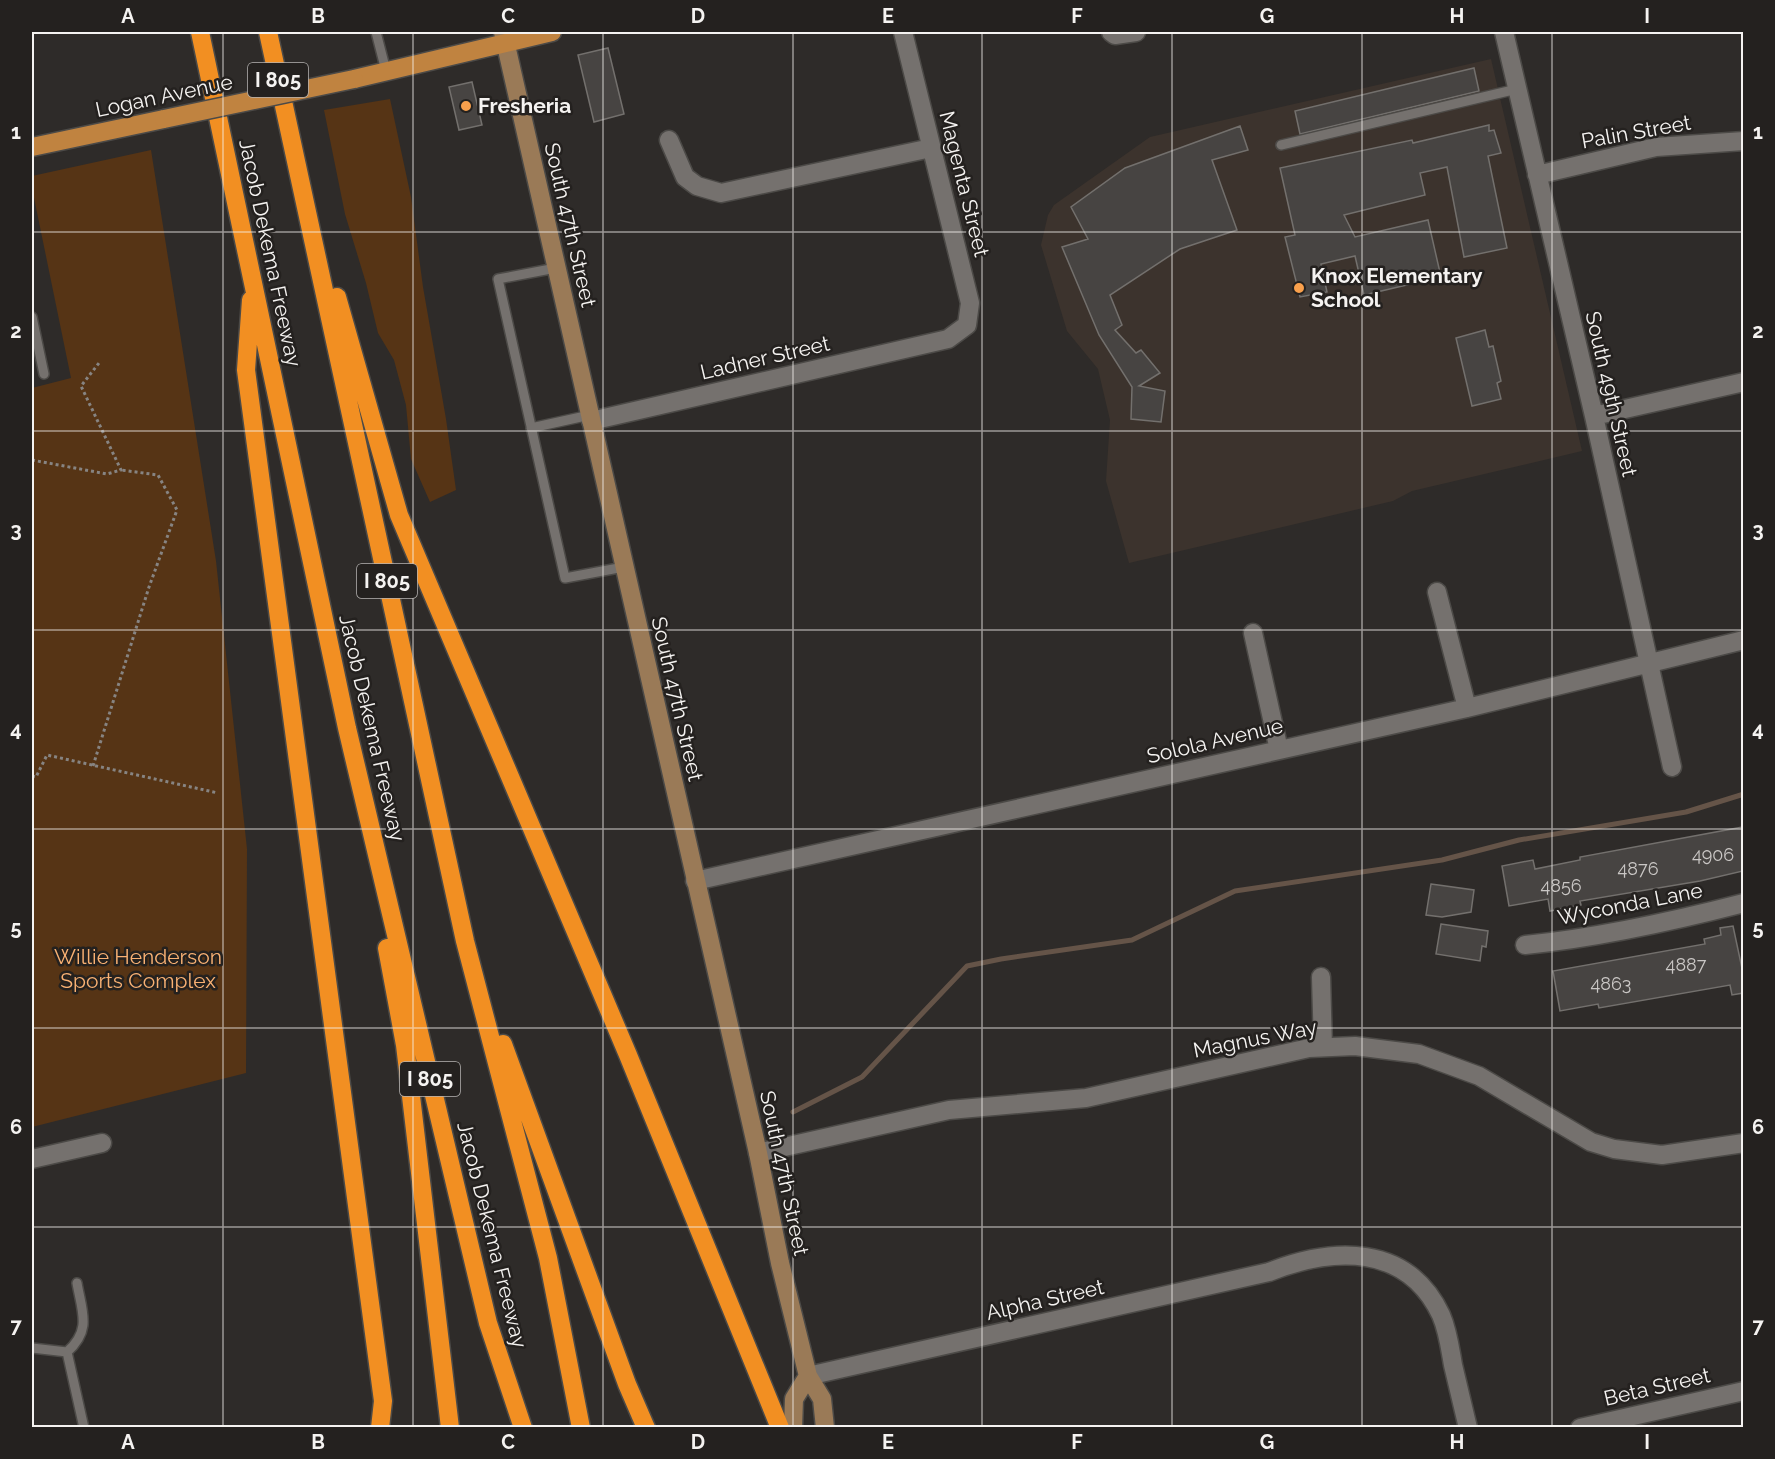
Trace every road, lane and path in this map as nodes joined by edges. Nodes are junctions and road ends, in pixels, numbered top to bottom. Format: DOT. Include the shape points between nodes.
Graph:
graph roads {
  1 [pos="200,32"];
  2 [pos="268,32"];
  3 [pos="376,32"];
  4 [pos="552,32"];
  5 [pos="903,32"];
  6 [pos="1111,32"];
  7 [pos="1136,32"];
  8 [pos="1504,32"];
  9 [pos="504,37"];
  10 [pos="386,71"];
  11 [pos="1517,89"];
  12 [pos="289,128"];
  13 [pos="669,140"];
  14 [pos="1743,141"];
  15 [pos="1281,146"];
  16 [pos="32,147"];
  17 [pos="931,148"];
  18 [pos="1537,175"];
  19 [pos="556,268"];
  20 [pos="252,277"];
  21 [pos="32,317"];
  22 [pos="948,339"];
  23 [pos="99,363"];
  24 [pos="44,375"];
  25 [pos="1743,382"];
  26 [pos="1594,416"];
  27 [pos="590,418"];
  28 [pos="531,428"];
  29 [pos="32,460"];
  30 [pos="121,470"];
  31 [pos="624,567"];
  32 [pos="1437,592"];
  33 [pos="1253,633"];
  34 [pos="1743,640"];
  35 [pos="1649,663"];
  36 [pos="1467,708"];
  37 [pos="347,728"];
  38 [pos="1279,750"];
  39 [pos="93,766"];
  40 [pos="1672,767"];
  41 [pos="32,776"];
  42 [pos="218,793"];
  43 [pos="695,882"];
  44 [pos="1743,903"];
  45 [pos="465,941"];
  46 [pos="1525,945"];
  47 [pos="1321,977"];
  48 [pos="1323,1047"];
  49 [pos="102,1143"];
  50 [pos="1743,1143"];
  51 [pos="758,1153"];
  52 [pos="32,1159"];
  53 [pos="77,1283"];
  54 [pos="32,1348"];
  55 [pos="67,1352"];
  56 [pos="808,1376"];
  57 [pos="1743,1391"];
  58 [pos="84,1428"];
  59 [pos="381,1428"];
  60 [pos="450,1428"];
  61 [pos="523,1428"];
  62 [pos="581,1428"];
  63 [pos="646,1428"];
  64 [pos="780,1428"];
  65 [pos="793,1428"];
  66 [pos="825,1428"];
  67 [pos="1468,1428"];
  68 [pos="1580,1428"];
  1 -- 20 [label="highway, Jacob Dekema Freeway / I 805"];
  2 -- 12 [label="highway, I 805"];
  3 -- 10 [label="lane"];
  4 -- 9 [label="main road, Logan Avenue"];
  5 -- 17 [label="street, Magenta Street"];
  6 -- 7 [label="street"];
  8 -- 11 [label="street, South 49th Street"];
  9 -- 10 [label="main road, Logan Avenue"];
  9 -- 19 [label="main road, South 47th Street"];
  10 -- 16 [label="main road, Logan Avenue, bridge"];
  11 -- 15 [label="lane"];
  11 -- 18 [label="street, South 49th Street"];
  12 -- 45 [label="highway, I 805"];
  12 -- 64 [label="highway" via="399,515 628,1055"];
  13 -- 17 [label="street" via="686,177 697,186 721,193"];
  14 -- 18 [label="street, Palin Street" via="1656,147"];
  17 -- 22 [label="street, Magenta Street" via="970,303 967,325"];
  18 -- 26 [label="street, South 49th Street"];
  19 -- 27 [label="main road, South 47th Street"];
  19 -- 28 [label="lane" via="498,279"];
  20 -- 37 [label="highway, Jacob Dekema Freeway / I 805"];
  20 -- 59 [label="highway" via="246,370 382,1401"];
  21 -- 24 [label="lane"];
  22 -- 27 [label="street, Ladner Street"];
  23 -- 30 [label="path" via="81,386"];
  25 -- 26 [label="street"];
  26 -- 35 [label="street, South 49th Street"];
  27 -- 28 [label="lane"];
  27 -- 31 [label="main road, South 47th Street"];
  28 -- 31 [label="lane" via="565,578"];
  29 -- 30 [label="path" via="107,474"];
  30 -- 39 [label="path" via="158,475 177,510"];
  31 -- 43 [label="main road, South 47th Street"];
  32 -- 36 [label="street"];
  33 -- 38 [label="street"];
  34 -- 35 [label="street, Solola Avenue"];
  35 -- 36 [label="street, Solola Avenue"];
  35 -- 40 [label="street, South 49th Street"];
  36 -- 38 [label="street, Solola Avenue"];
  37 -- 60 [label="highway" via="405,1045"];
  37 -- 61 [label="highway, Jacob Dekema Freeway / I 805" via="488,1323"];
  38 -- 43 [label="street, Solola Avenue"];
  39 -- 41 [label="path" via="47,755 36,777"];
  39 -- 42 [label="path"];
  43 -- 51 [label="main road, South 47th Street"];
  44 -- 46 [label="street, Wyconda Lane" via="1598,934"];
  45 -- 62 [label="highway, I 805" via="548,1258"];
  45 -- 63 [label="highway"];
  47 -- 48 [label="street"];
  48 -- 50 [label="street, Magnus Way" via="1355,1046 1427,1057 1479,1076 1591,1142 1614,1149 1662,1155"];
  48 -- 51 [label="street, Magnus Way" via="1086,1098 949,1110"];
  49 -- 52 [label="street"];
  51 -- 56 [label="main road, South 47th Street"];
  53 -- 55 [label="lane" via="84,1323 81,1339"];
  54 -- 55 [label="lane"];
  55 -- 58 [label="lane"];
  56 -- 65 [label="main road" via="794,1399"];
  56 -- 66 [label="main road, South 47th Street" via="822,1399"];
  56 -- 67 [label="street, Alpha Street" via="1292,1264 1359,1255 1385,1262 1408,1275 1434,1303 1447,1330"];
  57 -- 68 [label="street, Beta Street"];
}
